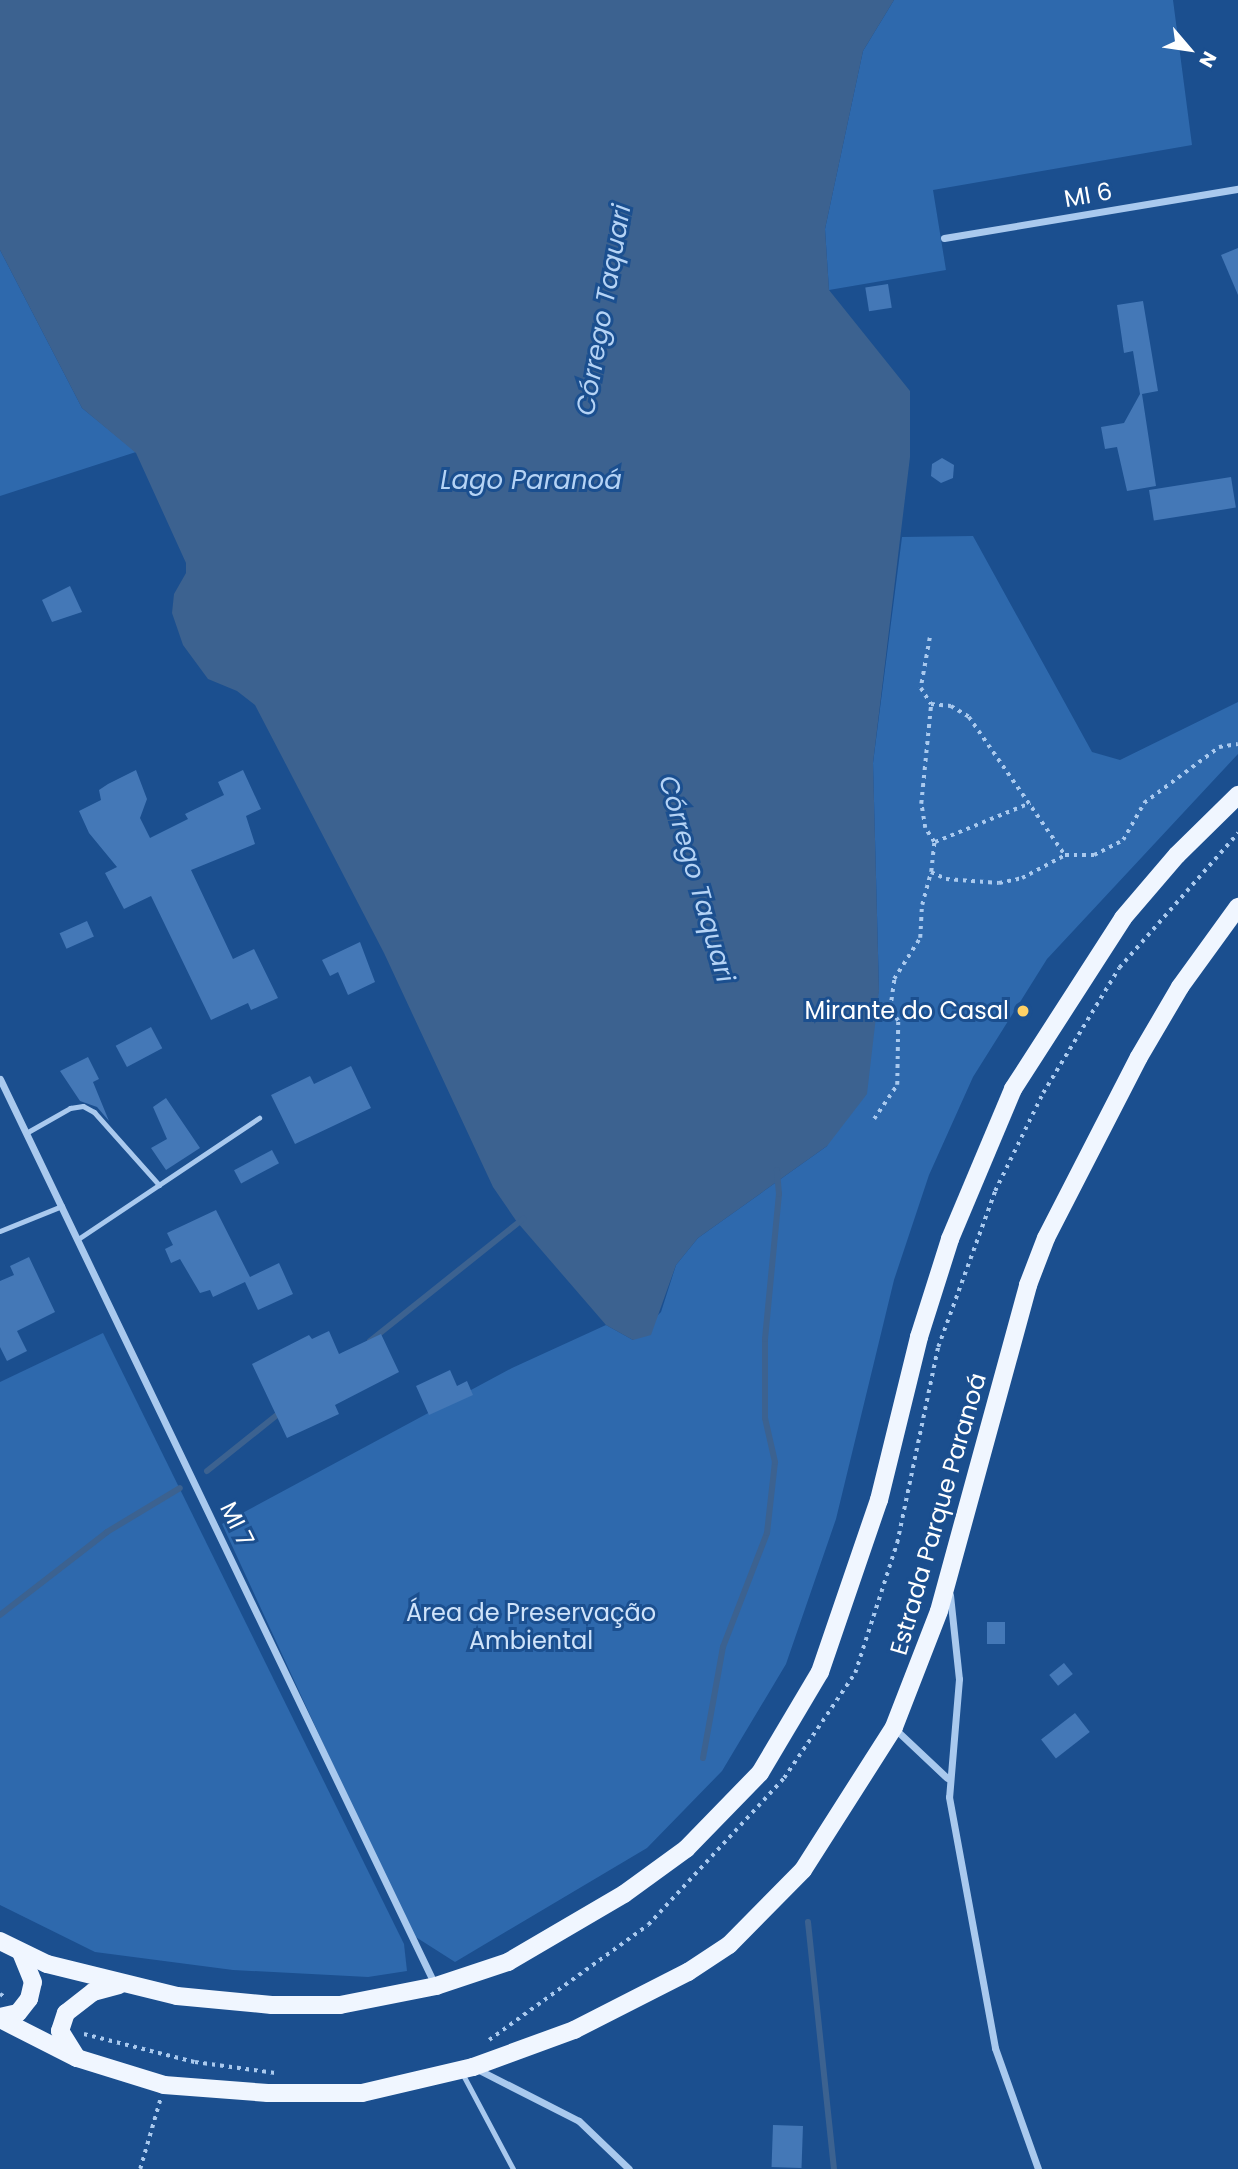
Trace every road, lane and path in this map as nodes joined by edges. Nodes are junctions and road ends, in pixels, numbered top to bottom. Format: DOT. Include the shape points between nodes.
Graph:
graph roads {
  1 [pos="1238,189"];
  2 [pos="944,238"];
  3 [pos="930,638"];
  4 [pos="931,704"];
  5 [pos="1238,744"];
  6 [pos="1238,795"];
  7 [pos="1030,803"];
  8 [pos="1238,833"];
  9 [pos="934,842"];
  10 [pos="1065,855"];
  11 [pos="931,872"];
  12 [pos="1238,907"];
  13 [pos="0,1079"];
  14 [pos="259,1118"];
  15 [pos="874,1119"];
  16 [pos="26,1133"];
  17 [pos="159,1185"];
  18 [pos="62,1206"];
  19 [pos="0,1231"];
  20 [pos="78,1239"];
  21 [pos="948,1581"];
  22 [pos="894,1727"];
  23 [pos="947,1778"];
  24 [pos="0,1941"];
  25 [pos="21,1952"];
  26 [pos="119,1985"];
  27 [pos="436,1986"];
  28 [pos="0,1994"];
  29 [pos="25,2007"];
  30 [pos="0,2018"];
  31 [pos="62,2024"];
  32 [pos="479,2045"];
  33 [pos="76,2058"];
  34 [pos="466,2068"];
  35 [pos="281,2074"];
  36 [pos="164,2085"];
  37 [pos="140,2169"];
  38 [pos="513,2169"];
  39 [pos="629,2169"];
  40 [pos="1038,2169"];
  1 -- 2 [label="street, MI 6"];
  3 -- 4 [label="path" via="921,688"];
  4 -- 7 [label="path" via="951,706 969,717"];
  4 -- 9 [label="path" via="921,804 925,828"];
  5 -- 10 [label="path" via="1219,747 1144,803 1123,840 1094,855"];
  6 -- 27 [label="main road" via="1177,855 1123,918 1013,1089 950,1239 845,1608 820,1672 760,1773 686,1849 543,1945"];
  7 -- 9 [label="path"];
  7 -- 10 [label="path"];
  8 -- 32 [label="path" via="1119,968 1043,1093 995,1191 938,1347 897,1543 855,1672 784,1778 648,1925 504,2033"];
  9 -- 11 [label="path"];
  10 -- 11 [label="path" via="1022,878 999,883 946,879"];
  11 -- 15 [label="path" via="920,938 893,989 890,1009 898,1021 897,1085"];
  12 -- 21 [label="main road, Estrada Parque Paranoá" via="1180,987 1139,1056 1046,1238 1028,1285"];
  13 -- 16 [label="street, MI 7"];
  14 -- 17 [label="lane"];
  16 -- 17 [label="lane" via="69,1108 83,1106 94,1112"];
  16 -- 18 [label="street, MI 7"];
  17 -- 20 [label="lane"];
  18 -- 19 [label="lane"];
  18 -- 20 [label="street, MI 7"];
  20 -- 27 [label="street, MI 7"];
  21 -- 22 [label="main road, Estrada Parque Paranoá" via="918,1673"];
  21 -- 23 [label="street" via="958,1679"];
  22 -- 23 [label="street"];
  22 -- 34 [label="main road, Estrada Parque Paranoá" via="803,1870 729,1945 688,1972 574,2030"];
  23 -- 40 [label="street" via="995,2048"];
  24 -- 25 [label="main road"];
  25 -- 26 [label="main road"];
  25 -- 29 [label="main road" via="33,1982"];
  26 -- 27 [label="main road" via="177,1996 302,2006 340,2005"];
  26 -- 31 [label="main road" via="74,2003"];
  28 -- 29 [label="path"];
  29 -- 30 [label="main road"];
  30 -- 33 [label="main road, Estrada Parque Paranoá"];
  31 -- 33 [label="main road" via="66,2045"];
  31 -- 35 [label="path" via="92,2038 195,2062"];
  33 -- 36 [label="main road, Estrada Parque Paranoá"];
  34 -- 36 [label="main road, Estrada Parque Paranoá" via="362,2093 323,2095"];
  34 -- 38 [label="lane"];
  34 -- 39 [label="street" via="579,2121"];
  36 -- 37 [label="path"];
}
